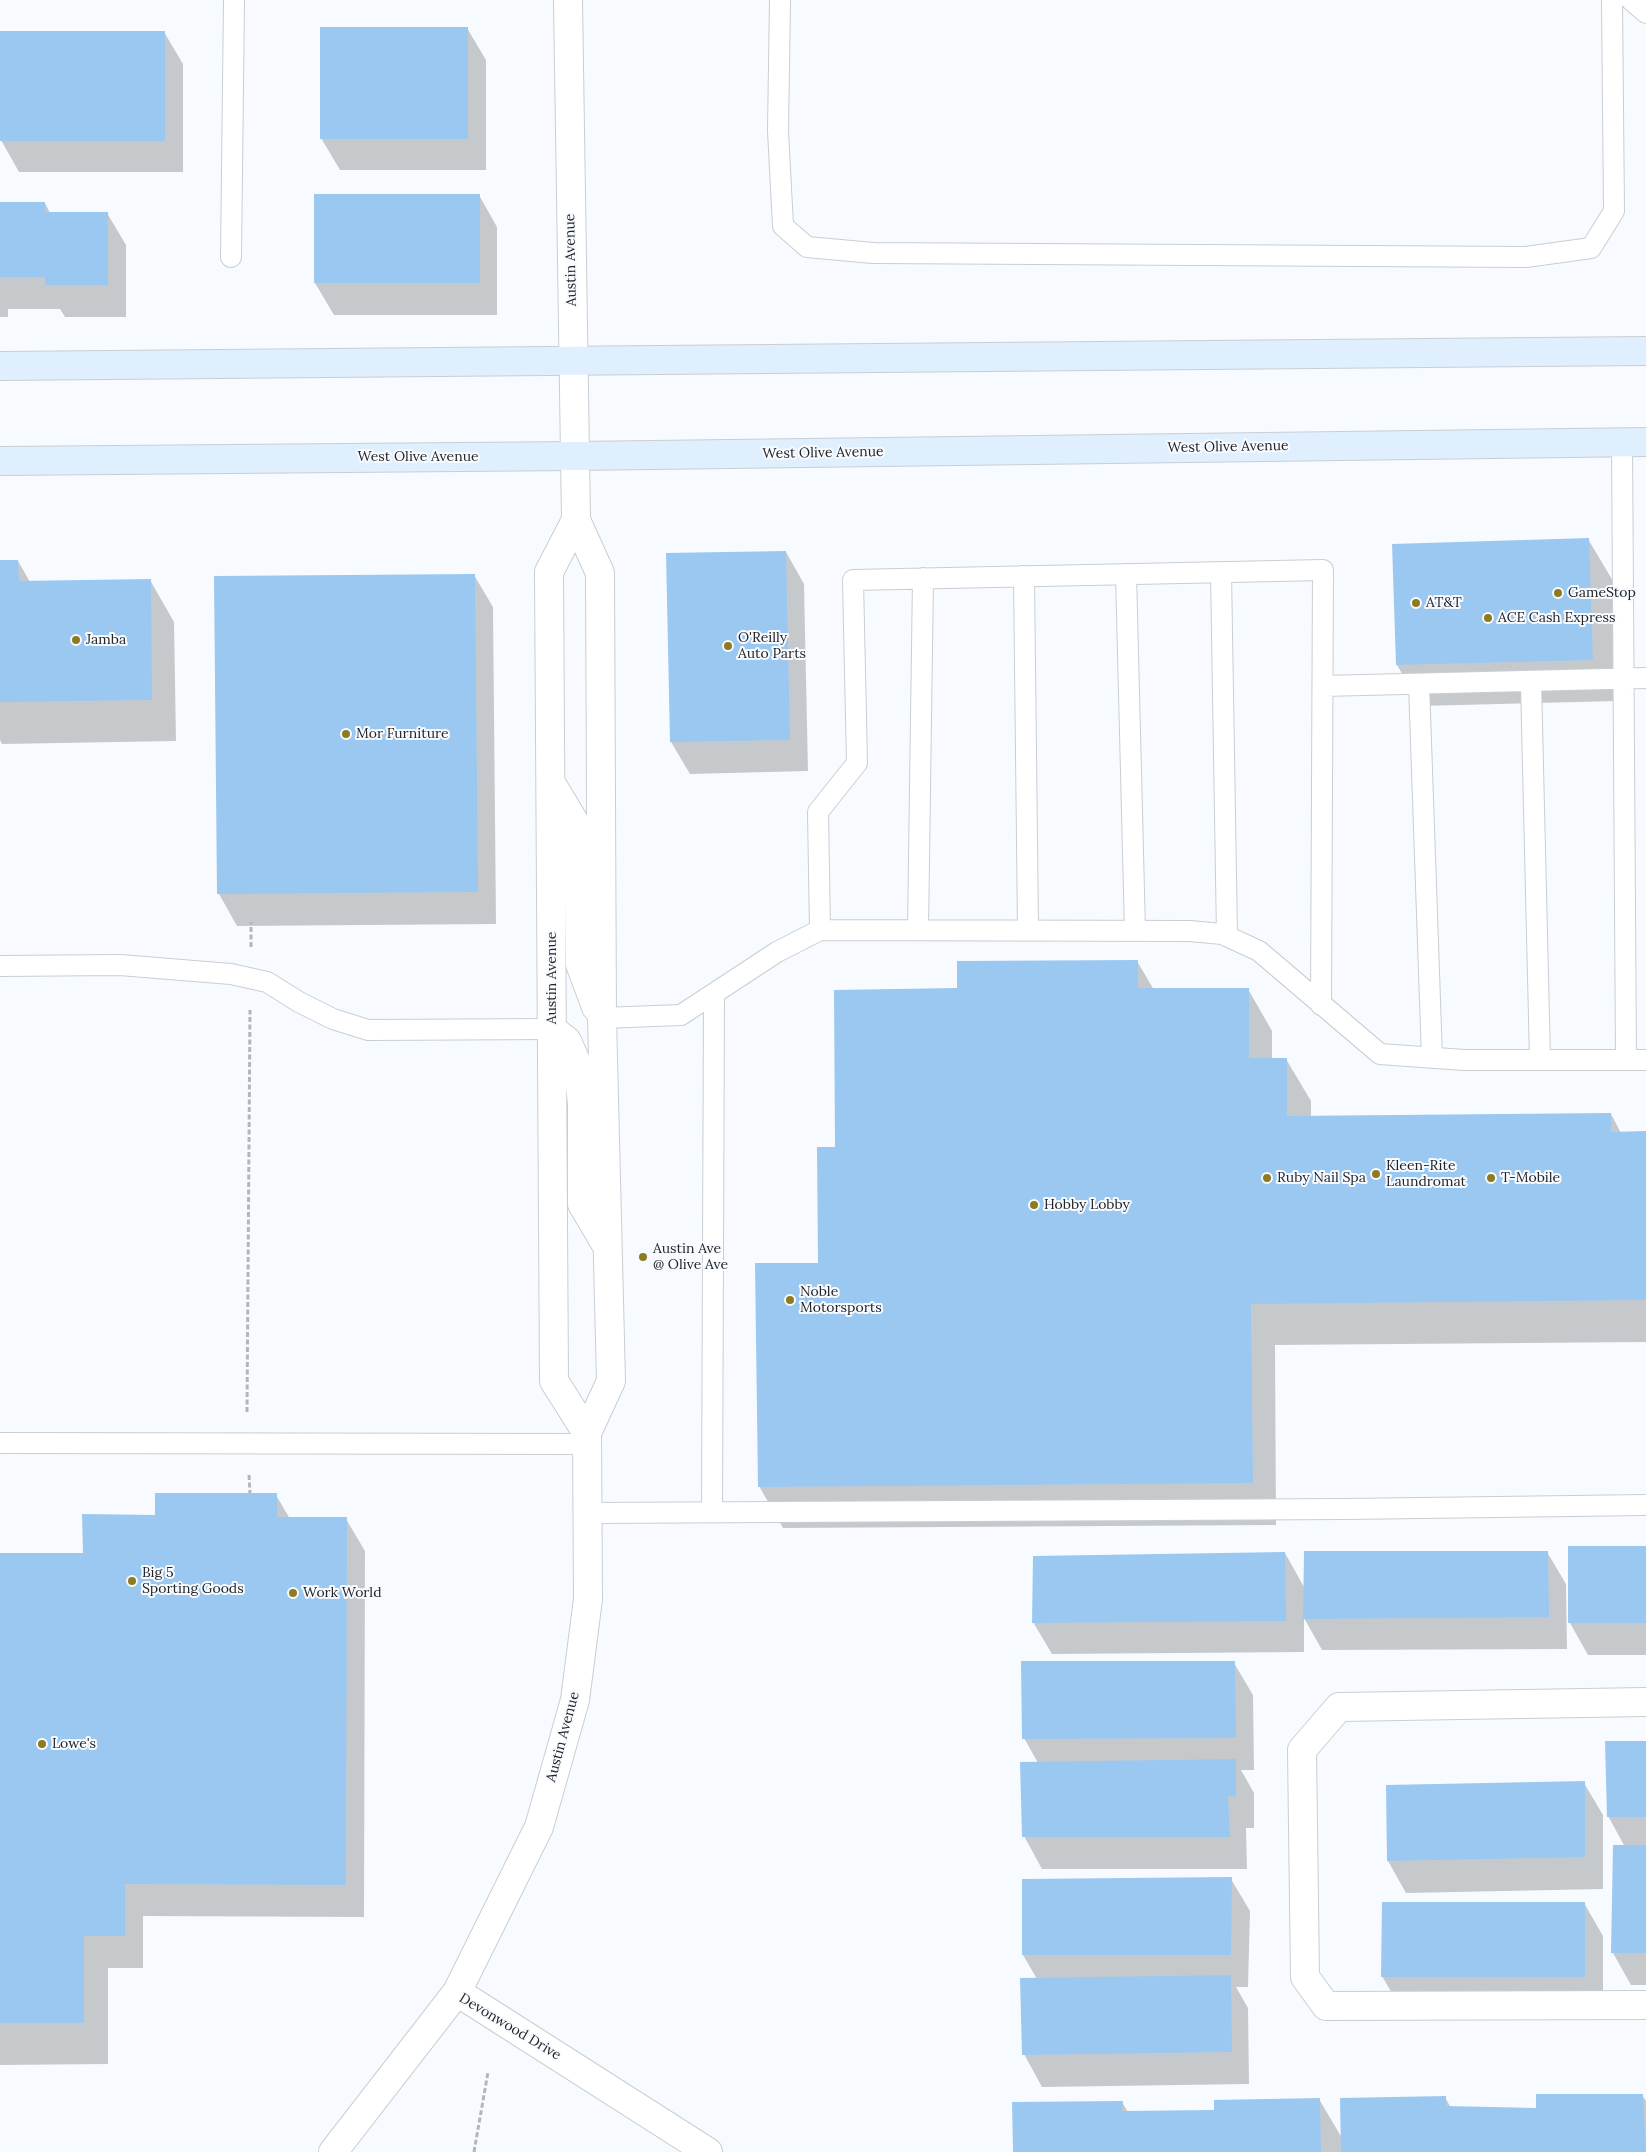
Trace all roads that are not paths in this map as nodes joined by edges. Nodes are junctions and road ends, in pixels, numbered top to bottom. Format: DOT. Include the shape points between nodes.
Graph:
graph roads {
  1 [pos="234,0"];
  2 [pos="568,0"];
  3 [pos="780,0"];
  4 [pos="1612,0"];
  5 [pos="1630,0"];
  6 [pos="1646,13"];
  7 [pos="231,257"];
  8 [pos="1646,351"];
  9 [pos="573,361"];
  10 [pos="0,366"];
  11 [pos="1634,442"];
  12 [pos="576,456"];
  13 [pos="0,461"];
  14 [pos="576,520"];
  15 [pos="1221,572"];
  16 [pos="1126,574"];
  17 [pos="1024,576"];
  18 [pos="923,578"];
  19 [pos="1646,678"];
  20 [pos="1624,680"];
  21 [pos="1530,682"];
  22 [pos="1419,684"];
  23 [pos="1323,686"];
  24 [pos="550,782"];
  25 [pos="820,930"];
  26 [pos="918,930"];
  27 [pos="1028,930"];
  28 [pos="1135,931"];
  29 [pos="1227,936"];
  30 [pos="0,966"];
  31 [pos="714,995"];
  32 [pos="1321,1005"];
  33 [pos="602,1018"];
  34 [pos="552,1029"];
  35 [pos="1432,1058"];
  36 [pos="1540,1060"];
  37 [pos="1626,1060"];
  38 [pos="1646,1060"];
  39 [pos="607,1246"];
  40 [pos="587,1438"];
  41 [pos="0,1443"];
  42 [pos="1646,1505"];
  43 [pos="712,1512"];
  44 [pos="588,1513"];
  45 [pos="1646,1702"];
  46 [pos="457,1992"];
  47 [pos="1646,2005"];
  48 [pos="333,2152"];
  49 [pos="708,2152"];
  1 -- 7 [label="lane"];
  2 -- 9 [label="street, Austin Avenue"];
  3 -- 4 [label="lane" via="778,131 783,226 807,247 873,253 1526,257 1591,248 1614,211"];
  5 -- 6 [label="lane"];
  8 -- 9 [label="main road"];
  9 -- 10 [label="main road"];
  9 -- 12 [label="street, Austin Avenue"];
  11 -- 12 [label="main road, West Olive Avenue"];
  11 -- 20 [label="lane"];
  12 -- 13 [label="main road, West Olive Avenue"];
  12 -- 14 [label="street, Austin Avenue"];
  14 -- 24 [label="street, Austin Avenue" via="549,572"];
  14 -- 33 [label="street, Austin Avenue" via="600,573"];
  15 -- 16 [label="lane"];
  15 -- 23 [label="lane" via="1323,570"];
  15 -- 29 [label="lane"];
  16 -- 17 [label="lane"];
  16 -- 28 [label="lane"];
  17 -- 18 [label="lane"];
  17 -- 27 [label="lane"];
  18 -- 25 [label="lane" via="853,580 857,763 818,812"];
  18 -- 26 [label="lane"];
  19 -- 20 [label="lane"];
  20 -- 21 [label="lane"];
  20 -- 37 [label="lane"];
  21 -- 22 [label="lane"];
  21 -- 36 [label="lane"];
  22 -- 23 [label="lane"];
  22 -- 35 [label="lane"];
  23 -- 32 [label="lane"];
  24 -- 33 [label="street" via="578,828 580,964"];
  24 -- 34 [label="street, Austin Avenue"];
  25 -- 26 [label="lane"];
  25 -- 31 [label="lane" via="777,952"];
  26 -- 27 [label="lane"];
  27 -- 28 [label="lane"];
  28 -- 29 [label="lane" via="1190,931"];
  29 -- 32 [label="lane" via="1259,951"];
  30 -- 34 [label="lane" via="120,965 250,978 267,982 332,1019 368,1030"];
  31 -- 33 [label="lane" via="681,1015"];
  31 -- 43 [label="lane"];
  32 -- 35 [label="lane" via="1380,1054"];
  33 -- 39 [label="street, Austin Avenue"];
  34 -- 39 [label="street" via="567,1041 578,1066 582,1104 582,1204"];
  34 -- 40 [label="street, Austin Avenue" via="554,1381"];
  35 -- 36 [label="lane"];
  36 -- 37 [label="lane"];
  37 -- 38 [label="lane"];
  39 -- 40 [label="street, Austin Avenue" via="611,1381"];
  40 -- 41 [label="lane"];
  40 -- 44 [label="street, Austin Avenue"];
  42 -- 43 [label="lane"];
  43 -- 44 [label="lane"];
  44 -- 46 [label="street, Austin Avenue" via="588,1599 575,1700 539,1827"];
  45 -- 47 [label="street" via="1339,1707 1302,1750 1305,1978 1326,2006"];
  46 -- 48 [label="street, Devonwood Drive"];
  46 -- 49 [label="street, Devonwood Drive"];
}
